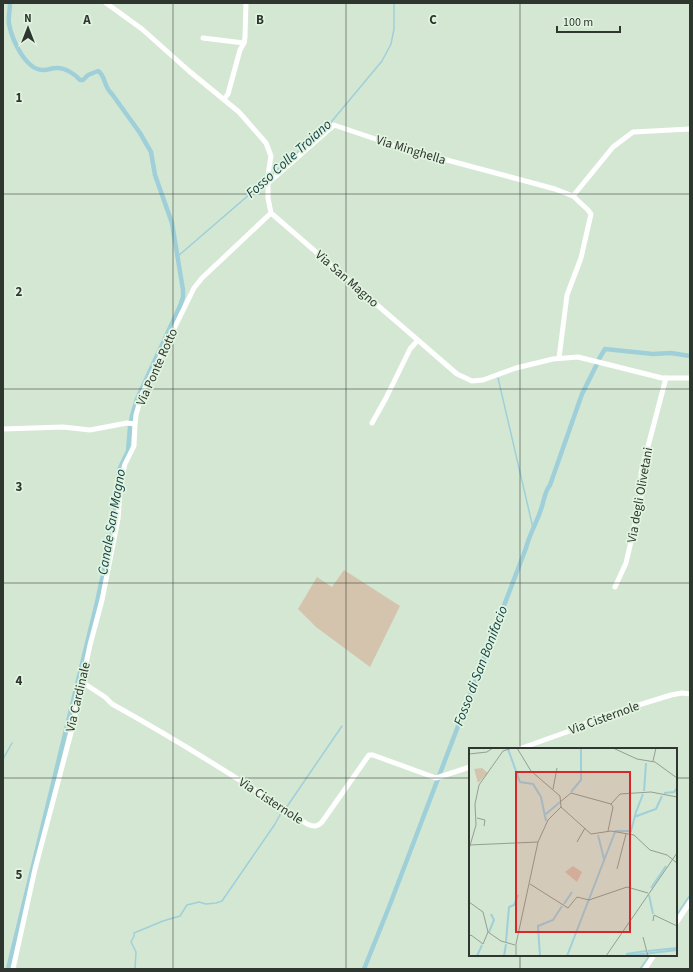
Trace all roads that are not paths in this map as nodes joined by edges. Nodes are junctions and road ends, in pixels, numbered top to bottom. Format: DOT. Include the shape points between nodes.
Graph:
graph roads {
  1 [pos="106,3"];
  2 [pos="246,3"];
  3 [pos="203,38"];
  4 [pos="244,43"];
  5 [pos="224,99"];
  6 [pos="690,129"];
  7 [pos="268,180"];
  8 [pos="573,196"];
  9 [pos="271,213"];
  10 [pos="418,340"];
  11 [pos="558,358"];
  12 [pos="666,378"];
  13 [pos="690,378"];
  14 [pos="372,423"];
  15 [pos="132,424"];
  16 [pos="3,429"];
  17 [pos="615,587"];
  18 [pos="82,682"];
  19 [pos="690,694"];
  20 [pos="522,748"];
  21 [pos="469,766"];
  22 [pos="690,902"];
  23 [pos="677,922"];
  24 [pos="653,956"];
  25 [pos="13,969"];
  26 [pos="645,969"];
  1 -- 5 [label="street" via="142,29"];
  2 -- 4 [label="street"];
  3 -- 4 [label="street"];
  4 -- 5 [label="street" via="228,94"];
  5 -- 7 [label="street" via="266,143 271,156"];
  6 -- 8 [label="street" via="633,132 613,147"];
  7 -- 8 [label="street, Via Minghella" via="334,125 402,148"];
  7 -- 9 [label="street"];
  8 -- 11 [label="street" via="591,214 567,295"];
  9 -- 10 [label="street, Via San Magno"];
  9 -- 15 [label="street, Via Ponte Rotto" via="194,288 142,394"];
  10 -- 11 [label="street, Via San Magno" via="457,374 472,381"];
  10 -- 14 [label="street" via="410,349"];
  11 -- 12 [label="street, Via San Magno" via="578,357"];
  12 -- 13 [label="street, Via San Magno"];
  12 -- 17 [label="street, Via degli Olivetani" via="641,472 641,498 626,563"];
  15 -- 16 [label="street" via="90,430 63,427"];
  15 -- 18 [label="street, Via Cardinale" via="134,446 123,469 116,530"];
  18 -- 21 [label="street, Via Cisternole" via="112,704 313,826 318,826 322,822 369,755 438,777"];
  18 -- 25 [label="street, Via Cardinale"];
  19 -- 20 [label="street, Via Cisternole" via="670,695 600,717 578,728"];
  22 -- 23 [label="street"];
  24 -- 26 [label="street"];
}
